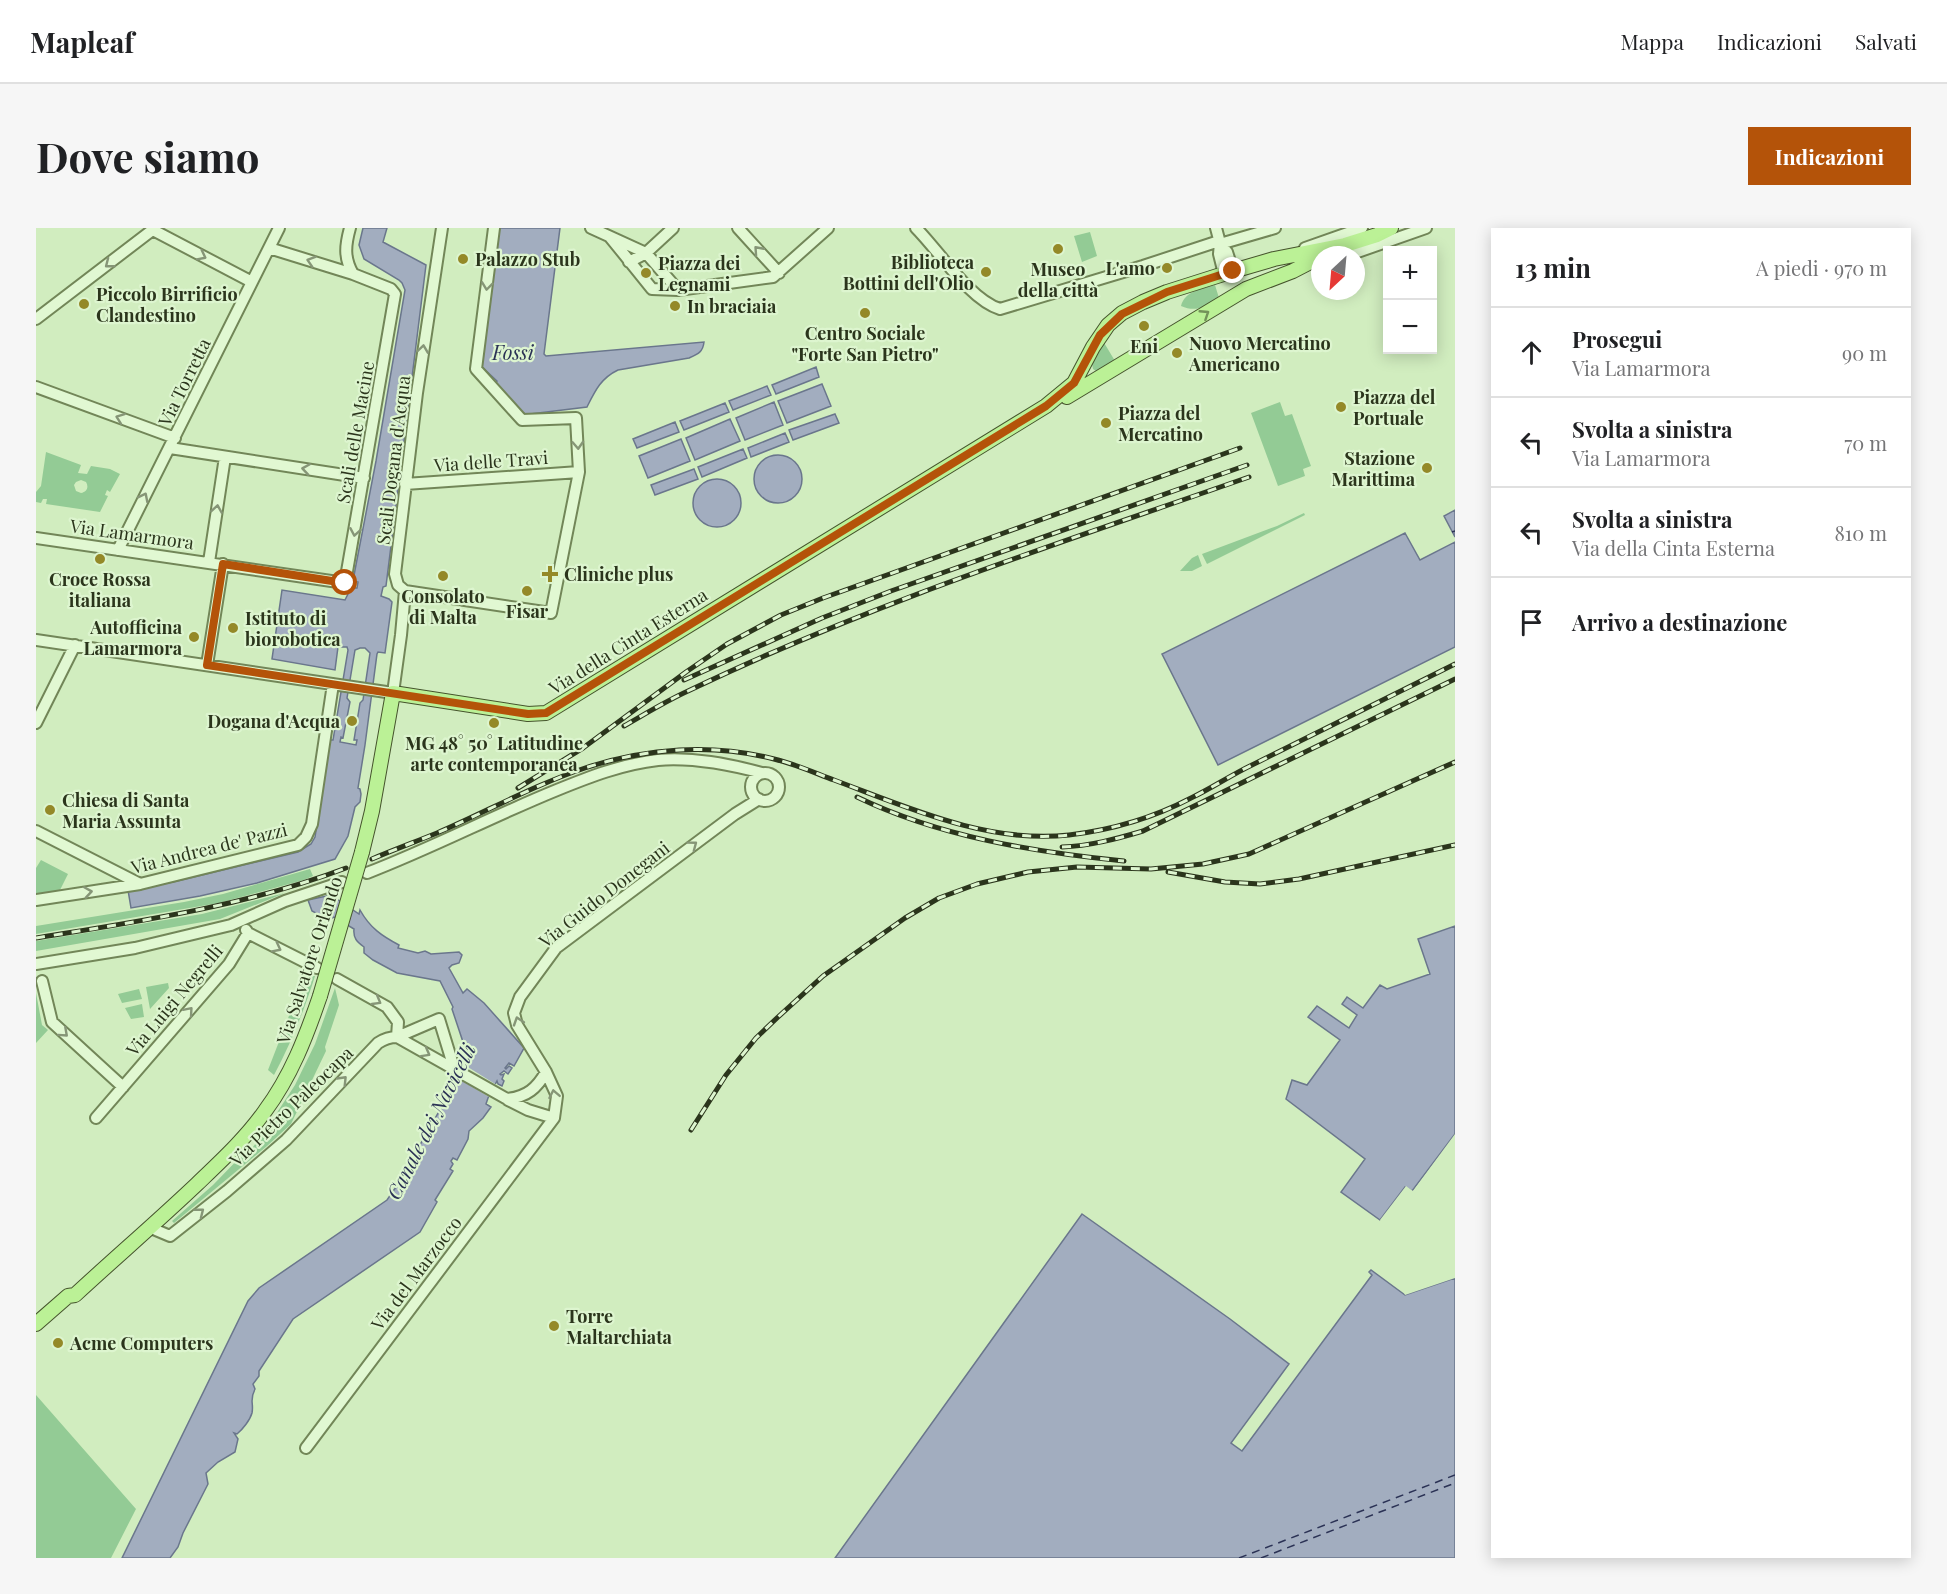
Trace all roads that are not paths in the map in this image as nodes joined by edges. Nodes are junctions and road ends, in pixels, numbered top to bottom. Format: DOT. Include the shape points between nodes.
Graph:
graph roads {
  1 [pos="279,228"];
  2 [pos="350,228"];
  3 [pos="442,228"];
  4 [pos="494,228"];
  5 [pos="591,228"];
  6 [pos="673,228"];
  7 [pos="738,228"];
  8 [pos="828,228"];
  9 [pos="916,228"];
  10 [pos="1216,228"];
  11 [pos="1275,228"];
  12 [pos="1362,228"];
  13 [pos="1391,228"];
  14 [pos="1426,228"];
  15 [pos="154,229"];
  16 [pos="610,233"];
  17 [pos="1220,242"];
  18 [pos="1355,246"];
  19 [pos="1361,246"];
  20 [pos="269,248"];
  21 [pos="646,253"];
  22 [pos="1311,254"];
  23 [pos="1274,259"];
  24 [pos="629,262"];
  25 [pos="1311,262"];
  26 [pos="1311,266"];
  27 [pos="1293,271"];
  28 [pos="778,273"];
  29 [pos="1228,273"];
  30 [pos="353,274"];
  31 [pos="252,282"];
  32 [pos="678,290"];
  33 [pos="36,319"];
  34 [pos="1085,363"];
  35 [pos="1100,378"];
  36 [pos="36,387"];
  37 [pos="1046,406"];
  38 [pos="172,443"];
  39 [pos="225,457"];
  40 [pos="579,472"];
  41 [pos="364,478"];
  42 [pos="405,484"];
  43 [pos="36,538"];
  44 [pos="118,549"];
  45 [pos="209,562"];
  46 [pos="223,564"];
  47 [pos="345,583"];
  48 [pos="405,591"];
  49 [pos="36,640"];
  50 [pos="75,645"];
  51 [pos="207,665"];
  52 [pos="333,684"];
  53 [pos="393,693"];
  54 [pos="36,723"];
  55 [pos="730,766"];
  56 [pos="762,773"];
  57 [pos="751,786"];
  58 [pos="759,799"];
  59 [pos="36,831"];
  60 [pos="367,873"];
  61 [pos="342,882"];
  62 [pos="140,884"];
  63 [pos="36,900"];
  64 [pos="241,922"];
  65 [pos="248,933"];
  66 [pos="36,964"];
  67 [pos="317,968"];
  68 [pos="337,979"];
  69 [pos="42,981"];
  70 [pos="397,1037"];
  71 [pos="454,1068"];
  72 [pos="546,1072"];
  73 [pos="123,1087"];
  74 [pos="507,1099"];
  75 [pos="96,1118"];
  76 [pos="554,1118"];
  77 [pos="151,1227"];
  78 [pos="75,1295"];
  79 [pos="36,1324"];
  80 [pos="36,1335"];
  81 [pos="306,1448"];
  1 -- 20 [label="street, Via Torretta"];
  2 -- 30 [label="street" via="345,254"];
  42 -- 3 [label="street, Scali Dogana d'Acqua, one-way"];
  4 -- 40 [label="street, one-way" via="476,369 522,420 576,418"];
  5 -- 16 [label="street"];
  6 -- 21 [label="street"];
  28 -- 7 [label="street, one-way"];
  8 -- 28 [label="street"];
  9 -- 17 [label="street" via="971,290 1000,309"];
  10 -- 17 [label="street"];
  11 -- 17 [label="street"];
  12 -- 23 [label="street, Via della Cinta Esterna"];
  13 -- 18 [label="main road, Via della Cinta Esterna"];
  14 -- 19 [label="street, Via della Cinta Esterna"];
  15 -- 31 [label="street, one-way"];
  15 -- 33 [label="street, one-way"];
  16 -- 21 [label="street"];
  16 -- 24 [label="street"];
  17 -- 29 [label="street" via="1227,252"];
  30 -- 20 [label="street, one-way"];
  20 -- 31 [label="street, Via Torretta"];
  21 -- 24 [label="street"];
  21 -- 32 [label="street"];
  22 -- 23 [label="main road, Via della Cinta Esterna"];
  23 -- 29 [label="main road, Via della Cinta Esterna"];
  24 -- 32 [label="street" via="652,290"];
  25 -- 27 [label="main road, Via della Cinta Esterna"];
  26 -- 27 [label="street, Via della Cinta Esterna"];
  35 -- 27 [label="main road, Via della Cinta Esterna, one-way" via="1246,289"];
  28 -- 32 [label="street" via="773,277"];
  29 -- 34 [label="main road, Via della Cinta Esterna" via="1167,292 1122,314 1100,335"];
  30 -- 41 [label="street, Scali delle Macine" via="394,293"];
  31 -- 38 [label="street, Via Torretta"];
  34 -- 35 [label="street" via="1087,370"];
  34 -- 37 [label="main road, Via della Cinta Esterna" via="1074,383"];
  35 -- 37 [label="main road, Via della Cinta Esterna"];
  38 -- 36 [label="street, one-way"];
  37 -- 53 [label="main road, Via della Cinta Esterna" via="546,713 528,714"];
  38 -- 39 [label="street"];
  44 -- 38 [label="street, Via Torretta, one-way"];
  41 -- 39 [label="street, one-way"];
  45 -- 39 [label="street, one-way"];
  40 -- 42 [label="street, Via delle Travi"];
  40 -- 48 [label="street" via="550,613"];
  41 -- 47 [label="street, Scali delle Macine, one-way"];
  42 -- 48 [label="street, Scali Dogana d'Acqua" via="395,574"];
  43 -- 44 [label="street, Via Lamarmora"];
  44 -- 45 [label="street, Via Lamarmora"];
  45 -- 46 [label="street, Via Lamarmora"];
  46 -- 47 [label="street, Via Lamarmora"];
  46 -- 51 [label="street"];
  48 -- 53 [label="street, Scali Dogana d'Acqua"];
  49 -- 50 [label="street, Via della Cinta Esterna"];
  50 -- 51 [label="street, Via della Cinta Esterna"];
  50 -- 54 [label="street"];
  51 -- 52 [label="street, Via della Cinta Esterna"];
  52 -- 53 [label="street, Via della Cinta Esterna"];
  52 -- 62 [label="street, Via Andrea de' Pazzi" via="312,824 302,842"];
  53 -- 77 [label="main road, Via Salvatore Orlando, bridge" via="372,811 320,996 294,1063 265,1111 227,1155"];
  55 -- 56 [label="street"];
  55 -- 57 [label="street"];
  55 -- 60 [label="street" via="701,760 656,760 618,768 500,813"];
  56 -- 57 [label="street" via="754,777"];
  56 -- 58 [label="street" via="776,777 779,786 773,799"];
  57 -- 58 [label="street"];
  72 -- 58 [label="street, Via Guido Donegani, one-way" via="515,1017 518,1002 531,980 556,948"];
  59 -- 62 [label="street"];
  61 -- 64 [label="street" via="285,901"];
  63 -- 62 [label="street, Via Andrea de' Pazzi, one-way"];
  64 -- 65 [label="street"];
  64 -- 66 [label="street" via="135,948"];
  65 -- 67 [label="street, one-way"];
  73 -- 65 [label="street, Via Luigi Negrelli, one-way" via="228,964"];
  68 -- 70 [label="street, one-way" via="387,1007 398,1022"];
  69 -- 73 [label="street, one-way" via="52,1022"];
  70 -- 71 [label="street, one-way"];
  70 -- 71 [label="street" via="439,1019"];
  77 -- 70 [label="street, Via Pietro Paleocapa, one-way" via="170,1236 286,1140 378,1043"];
  71 -- 74 [label="street"];
  72 -- 74 [label="street" via="528,1093"];
  76 -- 72 [label="street, one-way" via="557,1096"];
  73 -- 75 [label="street, Via Luigi Negrelli"];
  74 -- 76 [label="street"];
  76 -- 81 [label="street, Via del Marzocco"];
  77 -- 78 [label="main road, Via Salvatore Orlando"];
  78 -- 79 [label="main road, Via Salvatore Orlando" via="68,1296"];
  78 -- 80 [label="main road, Via Salvatore Orlando" via="74,1302"];
}
